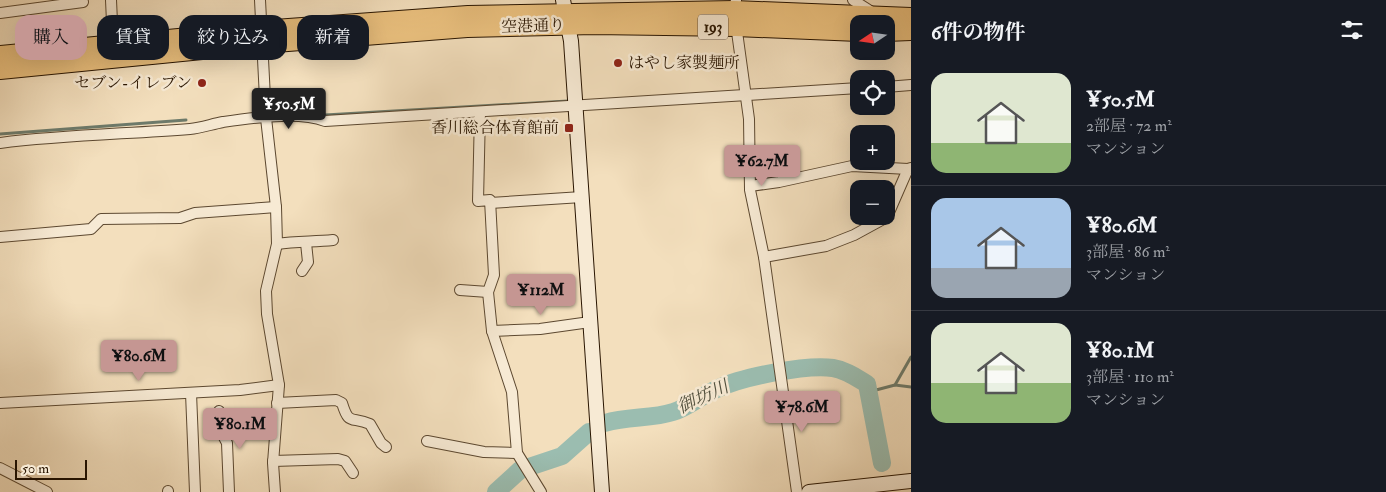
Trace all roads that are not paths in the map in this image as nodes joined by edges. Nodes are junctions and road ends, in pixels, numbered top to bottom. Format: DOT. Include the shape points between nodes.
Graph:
graph roads {
  1 [pos="110,0"];
  2 [pos="260,0"];
  3 [pos="853,0"];
  4 [pos="82,2"];
  5 [pos="735,12"];
  6 [pos="0,13"];
  7 [pos="565,13"];
  8 [pos="111,15"];
  9 [pos="261,15"];
  10 [pos="873,15"];
  11 [pos="911,17"];
  12 [pos="850,21"];
  13 [pos="895,21"];
  14 [pos="895,28"];
  15 [pos="850,31"];
  16 [pos="911,32"];
  17 [pos="287,34"];
  18 [pos="97,46"];
  19 [pos="179,47"];
  20 [pos="0,55"];
  21 [pos="263,60"];
  22 [pos="0,70"];
  23 [pos="911,85"];
  24 [pos="895,86"];
  25 [pos="850,89"];
  26 [pos="746,96"];
  27 [pos="576,105"];
  28 [pos="480,112"];
  29 [pos="266,118"];
  30 [pos="0,143"];
  31 [pos="910,168"];
  32 [pos="750,186"];
  33 [pos="582,197"];
  34 [pos="490,203"];
  35 [pos="276,207"];
  36 [pos="0,237"];
  37 [pos="333,240"];
  38 [pos="306,243"];
  39 [pos="277,244"];
  40 [pos="764,256"];
  41 [pos="302,271"];
  42 [pos="460,290"];
  43 [pos="488,292"];
  44 [pos="590,322"];
  45 [pos="492,331"];
  46 [pos="280,384"];
  47 [pos="191,394"];
  48 [pos="0,403"];
  49 [pos="277,403"];
  50 [pos="219,411"];
  51 [pos="426,441"];
  52 [pos="386,447"];
  53 [pos="517,453"];
  54 [pos="274,460"];
  55 [pos="0,468"];
  56 [pos="353,473"];
  57 [pos="906,485"];
  58 [pos="857,489"];
  59 [pos="47,492"];
  60 [pos="195,492"];
  61 [pos="229,492"];
  62 [pos="276,492"];
  63 [pos="541,492"];
  64 [pos="602,492"];
  65 [pos="797,492"];
  66 [pos="809,492"];
  1 -- 8 [label="street"];
  2 -- 9 [label="street"];
  3 -- 10 [label="street"];
  4 -- 6 [label="street"];
  5 -- 7 [label="highway, 空港通り / 193"];
  5 -- 12 [label="highway, 空港通り / 193"];
  5 -- 15 [label="highway, 空港通り / 193"];
  5 -- 26 [label="street"];
  7 -- 17 [label="highway, 空港通り / 193" via="468,15"];
  7 -- 27 [label="street" via="571,41"];
  11 -- 13 [label="highway, 空港通り / 193"];
  14 -- 16 [label="highway, 空港通り / 193"];
  18 -- 20 [label="highway, 空港通り / 193"];
  19 -- 22 [label="highway, 空港通り / 193"];
  21 -- 29 [label="street"];
  23 -- 24 [label="street"];
  25 -- 26 [label="street"];
  26 -- 27 [label="street"];
  26 -- 32 [label="street"];
  27 -- 28 [label="street"];
  27 -- 33 [label="street"];
  28 -- 29 [label="street" via="325,121 316,117"];
  28 -- 34 [label="street" via="478,201 490,200"];
  29 -- 30 [label="street" via="192,129 57,136"];
  29 -- 35 [label="street"];
  31 -- 32 [label="street" via="852,166"];
  31 -- 40 [label="street" via="887,217 826,246"];
  32 -- 40 [label="street"];
  33 -- 34 [label="street"];
  33 -- 44 [label="street"];
  34 -- 43 [label="street" via="494,275"];
  35 -- 36 [label="street" via="195,213 180,218 101,219 91,229"];
  35 -- 39 [label="street"];
  37 -- 38 [label="street"];
  38 -- 39 [label="street"];
  38 -- 41 [label="street" via="308,262"];
  39 -- 46 [label="street" via="266,291"];
  40 -- 65 [label="street"];
  42 -- 43 [label="street"];
  43 -- 45 [label="street"];
  44 -- 45 [label="street"];
  44 -- 64 [label="street"];
  45 -- 53 [label="street" via="512,392"];
  46 -- 47 [label="street"];
  46 -- 49 [label="street"];
  47 -- 48 [label="street"];
  47 -- 60 [label="street"];
  49 -- 52 [label="street" via="336,400 342,403 346,418 370,424 380,443"];
  49 -- 54 [label="street"];
  50 -- 61 [label="street" via="220,430 227,443"];
  51 -- 53 [label="street" via="484,452"];
  53 -- 63 [label="street"];
  54 -- 56 [label="street" via="338,459 345,461"];
  54 -- 62 [label="street"];
  55 -- 59 [label="street"];
  57 -- 58 [label="street"];
  58 -- 66 [label="street"];
}
